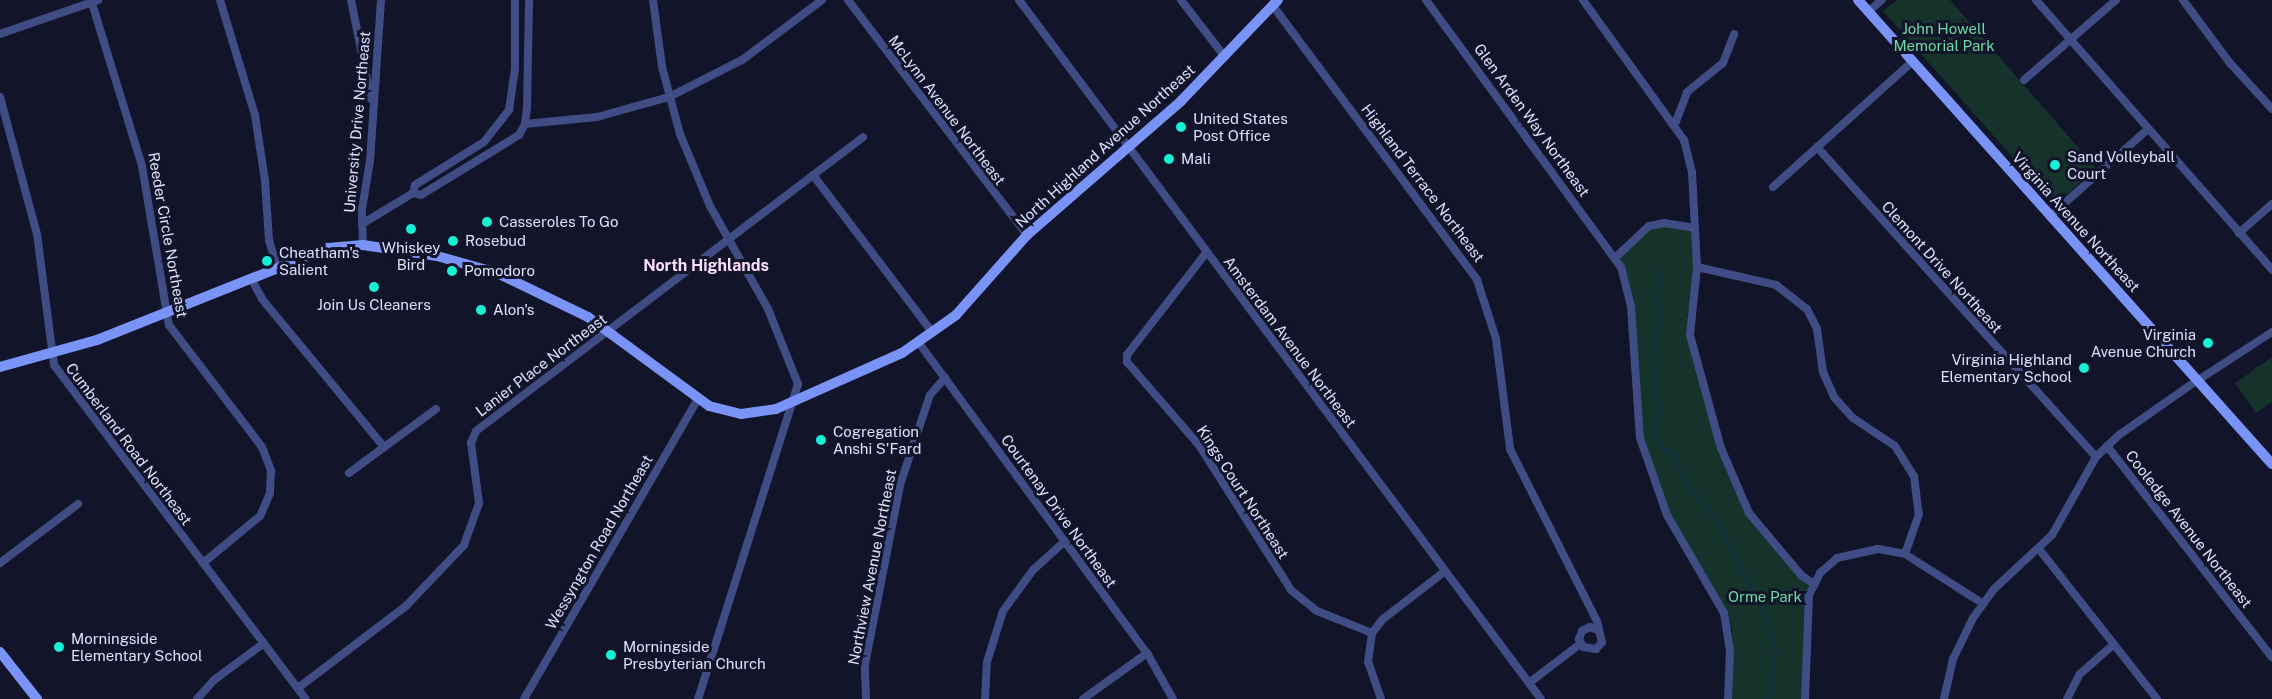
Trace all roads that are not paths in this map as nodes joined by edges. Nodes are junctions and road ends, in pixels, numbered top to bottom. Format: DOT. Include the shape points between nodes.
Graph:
graph roads {
  1 [pos="220,0"];
  2 [pos="351,0"];
  3 [pos="381,0"];
  4 [pos="515,0"];
  5 [pos="529,0"];
  6 [pos="653,0"];
  7 [pos="822,0"];
  8 [pos="848,0"];
  9 [pos="1019,0"];
  10 [pos="1181,0"];
  11 [pos="1426,0"];
  12 [pos="1584,0"];
  13 [pos="1858,0"];
  14 [pos="1882,0"];
  15 [pos="2036,0"];
  16 [pos="2116,0"];
  17 [pos="2182,0"];
  18 [pos="93,1"];
  19 [pos="1275,3"];
  20 [pos="1868,12"];
  21 [pos="0,34"];
  22 [pos="1734,34"];
  23 [pos="2070,41"];
  24 [pos="1225,57"];
  25 [pos="1913,61"];
  26 [pos="2024,80"];
  27 [pos="513,95"];
  28 [pos="527,96"];
  29 [pos="0,97"];
  30 [pos="669,97"];
  31 [pos="2272,108"];
  32 [pos="373,124"];
  33 [pos="525,124"];
  34 [pos="1675,124"];
  35 [pos="2147,130"];
  36 [pos="863,137"];
  37 [pos="489,138"];
  38 [pos="1129,146"];
  39 [pos="1817,147"];
  40 [pos="497,148"];
  41 [pos="813,175"];
  42 [pos="1773,187"];
  43 [pos="413,193"];
  44 [pos="2272,204"];
  45 [pos="2050,216"];
  46 [pos="362,224"];
  47 [pos="1695,228"];
  48 [pos="2239,233"];
  49 [pos="1027,235"];
  50 [pos="729,238"];
  51 [pos="363,246"];
  52 [pos="1206,253"];
  53 [pos="1616,257"];
  54 [pos="1697,267"];
  55 [pos="277,268"];
  56 [pos="2272,270"];
  57 [pos="251,278"];
  58 [pos="168,312"];
  59 [pos="607,331"];
  60 [pos="2272,332"];
  61 [pos="933,333"];
  62 [pos="919,343"];
  63 [pos="54,354"];
  64 [pos="0,367"];
  65 [pos="945,378"];
  66 [pos="2197,380"];
  67 [pos="698,399"];
  68 [pos="795,401"];
  69 [pos="436,409"];
  70 [pos="2107,446"];
  71 [pos="384,447"];
  72 [pos="2096,457"];
  73 [pos="2272,464"];
  74 [pos="349,473"];
  75 [pos="78,504"];
  76 [pos="1065,541"];
  77 [pos="2039,549"];
  78 [pos="1905,554"];
  79 [pos="0,563"];
  80 [pos="203,563"];
  81 [pos="1445,571"];
  82 [pos="1814,584"];
  83 [pos="1983,603"];
  84 [pos="1598,630"];
  85 [pos="1372,633"];
  86 [pos="264,643"];
  87 [pos="1580,644"];
  88 [pos="2114,644"];
  89 [pos="0,652"];
  90 [pos="1147,653"];
  91 [pos="2272,657"];
  92 [pos="1529,683"];
  93 [pos="298,688"];
  94 [pos="37,699"];
  95 [pos="197,699"];
  96 [pos="306,699"];
  97 [pos="524,699"];
  98 [pos="698,699"];
  99 [pos="866,699"];
  100 [pos="985,699"];
  101 [pos="1083,699"];
  102 [pos="1173,699"];
  103 [pos="1381,699"];
  104 [pos="1541,699"];
  105 [pos="1728,699"];
  106 [pos="1805,699"];
  107 [pos="1944,699"];
  108 [pos="2067,699"];
  109 [pos="2157,699"];
  1 -- 55 [label="street" via="255,115 266,180 268,240"];
  2 -- 32 [label="street"];
  3 -- 32 [label="street, University Drive Northeast"];
  4 -- 27 [label="street"];
  5 -- 28 [label="street"];
  6 -- 30 [label="street"];
  7 -- 30 [label="street" via="742,60"];
  8 -- 49 [label="street, McLynn Avenue Northeast"];
  9 -- 38 [label="street, Amsterdam Avenue Northeast"];
  10 -- 24 [label="street"];
  11 -- 53 [label="street, Glen Arden Way Northeast"];
  12 -- 34 [label="street"];
  13 -- 20 [label="street, Virginia Avenue Northeast"];
  14 -- 20 [label="street"];
  15 -- 23 [label="street"];
  16 -- 23 [label="street"];
  17 -- 31 [label="street" via="2230,63"];
  18 -- 21 [label="street"];
  18 -- 58 [label="street, Reeder Circle Northeast" via="134,129"];
  19 -- 24 [label="street, North Highland Avenue Northeast"];
  19 -- 84 [label="street, Highland Terrace Northeast" via="1478,280 1496,339 1510,449"];
  20 -- 25 [label="street, Virginia Avenue Northeast"];
  22 -- 34 [label="street" via="1723,63 1687,92"];
  23 -- 26 [label="street"];
  23 -- 35 [label="street"];
  24 -- 38 [label="street, North Highland Avenue Northeast"];
  25 -- 39 [label="street"];
  25 -- 45 [label="street, Virginia Avenue Northeast"];
  27 -- 28 [label="street"];
  27 -- 37 [label="street" via="509,110"];
  28 -- 33 [label="street"];
  29 -- 63 [label="street, Cumberland Road Northeast" via="37,234"];
  30 -- 33 [label="street" via="597,117"];
  30 -- 50 [label="street" via="694,172"];
  32 -- 46 [label="street, University Drive Northeast"];
  33 -- 40 [label="street" via="519,135"];
  34 -- 47 [label="street" via="1690,160"];
  35 -- 45 [label="street"];
  35 -- 48 [label="street"];
  36 -- 41 [label="street, Lanier Place Northeast"];
  37 -- 40 [label="street"];
  37 -- 43 [label="street" via="415,185"];
  38 -- 49 [label="street, North Highland Avenue Northeast"];
  38 -- 52 [label="street, Amsterdam Avenue Northeast"];
  39 -- 42 [label="street"];
  39 -- 72 [label="street, Clemont Drive Northeast"];
  40 -- 43 [label="street" via="421,195"];
  41 -- 50 [label="street, Lanier Place Northeast"];
  41 -- 61 [label="street"];
  43 -- 46 [label="street"];
  44 -- 48 [label="street"];
  45 -- 66 [label="street, Virginia Avenue Northeast"];
  46 -- 51 [label="street, University Drive Northeast"];
  47 -- 53 [label="street" via="1664,223 1649,226"];
  47 -- 54 [label="street"];
  48 -- 56 [label="street"];
  49 -- 61 [label="street, North Highland Avenue Northeast" via="976,295"];
  50 -- 59 [label="street, Lanier Place Northeast"];
  50 -- 68 [label="street" via="780,337 798,384"];
  51 -- 55 [label="street, North Highland Avenue Northeast" via="328,248"];
  51 -- 59 [label="street, North Highland Avenue Northeast" via="437,256 497,273 556,299"];
  52 -- 81 [label="street, Amsterdam Avenue Northeast"];
  52 -- 85 [label="street, Kings Court Northeast" via="1127,355 1127,362 1199,445 1292,591 1317,611"];
  53 -- 105 [label="street, Glen Arden Way Northeast" via="1631,306 1637,414 1645,457 1667,515 1724,613 1730,650"];
  54 -- 78 [label="street" via="1776,285 1807,309 1817,329 1823,372 1834,397 1853,418 1895,446 1914,476 1919,514"];
  54 -- 82 [label="street" via="1690,335 1729,473 1758,525 1801,575"];
  55 -- 57 [label="street, North Highland Avenue Northeast"];
  57 -- 58 [label="street, North Highland Avenue Northeast"];
  57 -- 71 [label="street" via="262,299"];
  58 -- 63 [label="street, North Highland Avenue Northeast"];
  58 -- 80 [label="street, Reeder Circle Northeast" via="169,325 262,447 271,471 270,494 260,516"];
  59 -- 67 [label="street, North Highland Avenue Northeast"];
  59 -- 93 [label="street, Lanier Place Northeast" via="476,430 471,443 479,503 464,545 406,606"];
  60 -- 66 [label="street"];
  61 -- 62 [label="street, North Highland Avenue Northeast"];
  62 -- 65 [label="street, Courtenay Drive Northeast"];
  62 -- 68 [label="street, North Highland Avenue Northeast"];
  63 -- 64 [label="street, North Highland Avenue Northeast"];
  63 -- 80 [label="street, Cumberland Road Northeast" via="59,375"];
  65 -- 76 [label="street, Courtenay Drive Northeast"];
  65 -- 99 [label="street, Northview Avenue Northeast" via="930,395 900,485 865,664"];
  66 -- 70 [label="street"];
  66 -- 73 [label="street, Virginia Avenue Northeast"];
  67 -- 68 [label="street, North Highland Avenue Northeast" via="741,414 765,412"];
  67 -- 97 [label="street, Wessyngton Road Northeast"];
  68 -- 98 [label="street"];
  69 -- 71 [label="street"];
  70 -- 72 [label="street"];
  70 -- 91 [label="street, Cooledge Avenue Northeast"];
  71 -- 74 [label="street"];
  72 -- 77 [label="street" via="2064,519"];
  75 -- 79 [label="street"];
  76 -- 90 [label="street, Courtenay Drive Northeast"];
  76 -- 100 [label="street" via="1033,570 1003,611 987,662"];
  77 -- 83 [label="street"];
  77 -- 88 [label="street"];
  78 -- 82 [label="street" via="1878,549 1848,553 1829,564"];
  78 -- 83 [label="street"];
  80 -- 86 [label="street, Cumberland Road Northeast"];
  81 -- 85 [label="street" via="1383,619"];
  81 -- 92 [label="street, Amsterdam Avenue Northeast"];
  82 -- 106 [label="street" via="1808,608"];
  83 -- 107 [label="street" via="1959,643"];
  84 -- 87 [label="street" via="1590,627 1582,631"];
  84 -- 87 [label="street" via="1602,638 1596,649 1587,650"];
  85 -- 103 [label="street" via="1368,662"];
  86 -- 93 [label="street, Cumberland Road Northeast"];
  86 -- 95 [label="street" via="214,680"];
  87 -- 92 [label="street"];
  88 -- 108 [label="street" via="2080,674"];
  88 -- 109 [label="street"];
  89 -- 94 [label="street"];
  90 -- 101 [label="street"];
  90 -- 102 [label="street, Courtenay Drive Northeast"];
  92 -- 104 [label="street, Amsterdam Avenue Northeast"];
  93 -- 96 [label="street, Cumberland Road Northeast"];
}
